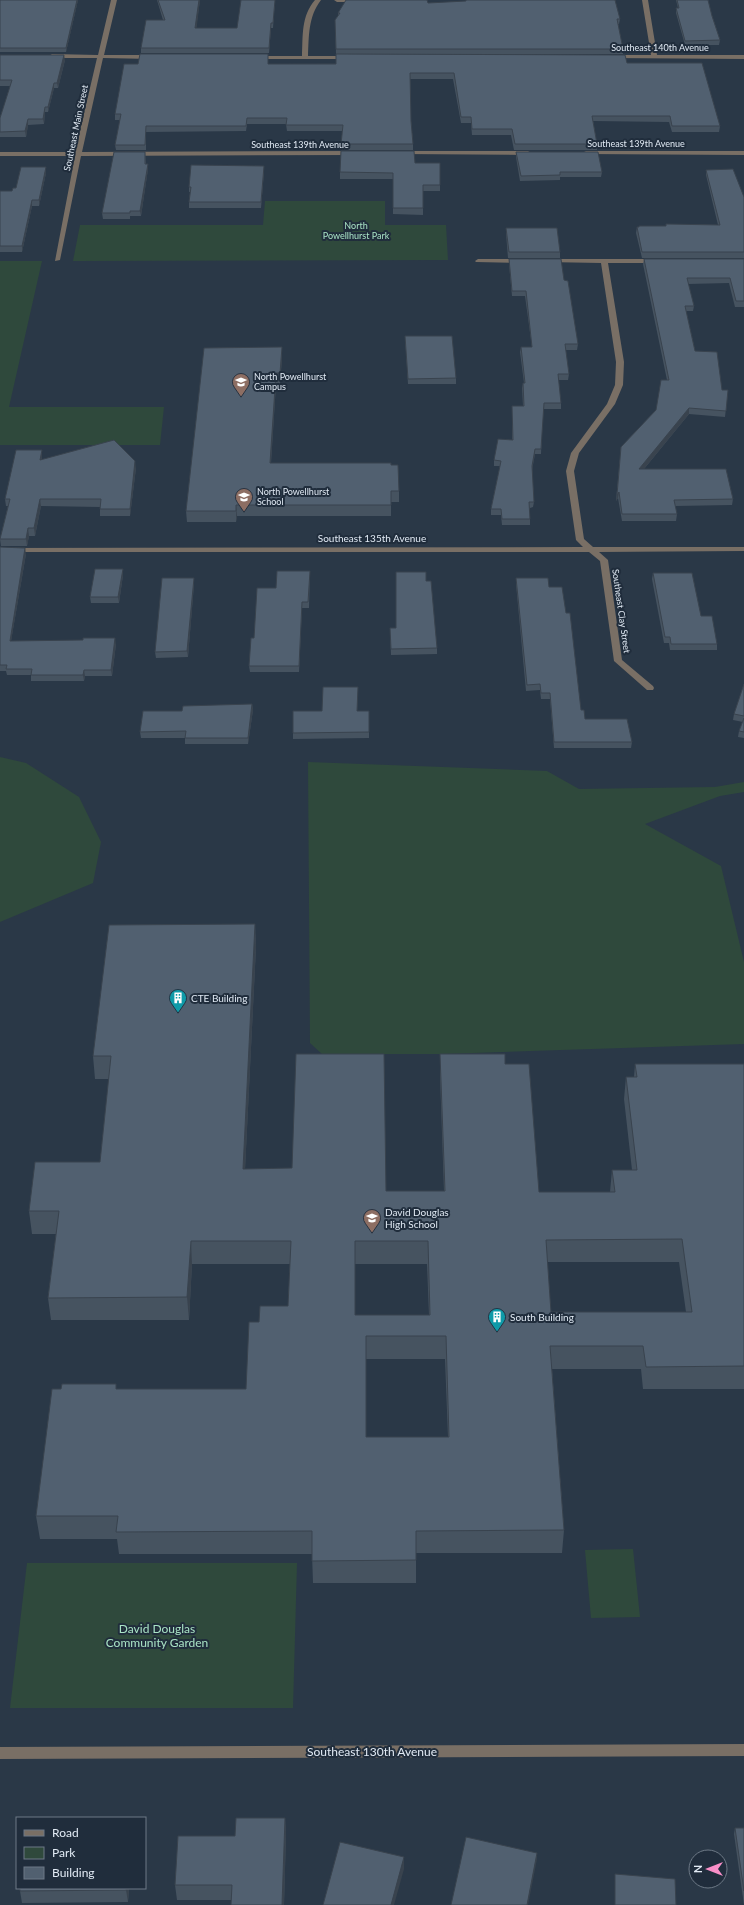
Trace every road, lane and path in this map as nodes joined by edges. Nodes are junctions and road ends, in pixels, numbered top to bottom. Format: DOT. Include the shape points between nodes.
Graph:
graph roads {
  1 [pos="114,0"];
  2 [pos="318,0"];
  3 [pos="336,0"];
  4 [pos="378,0"];
  5 [pos="645,0"];
  6 [pos="48,56"];
  7 [pos="101,56"];
  8 [pos="160,57"];
  9 [pos="609,57"];
  10 [pos="654,57"];
  11 [pos="744,57"];
  12 [pos="249,58"];
  13 [pos="305,58"];
  14 [pos="352,58"];
  15 [pos="359,153"];
  16 [pos="396,153"];
  17 [pos="539,153"];
  18 [pos="578,153"];
  19 [pos="744,153"];
  20 [pos="0,154"];
  21 [pos="78,154"];
  22 [pos="57,260"];
  23 [pos="478,261"];
  24 [pos="533,261"];
  25 [pos="541,261"];
  26 [pos="604,261"];
  27 [pos="666,261"];
  28 [pos="590,549"];
  29 [pos="744,549"];
  30 [pos="0,550"];
  31 [pos="650,688"];
  32 [pos="744,1750"];
  33 [pos="0,1753"];
  1 -- 7 [label="street, Southeast Main Street"];
  2 -- 13 [label="street" via="308,18"];
  3 -- 4 [label="street"];
  5 -- 10 [label="street"];
  6 -- 7 [label="street"];
  7 -- 8 [label="street"];
  7 -- 21 [label="street, Southeast Main Street"];
  9 -- 10 [label="street, Southeast 140th Avenue"];
  10 -- 11 [label="street, Southeast 140th Avenue"];
  12 -- 13 [label="street"];
  13 -- 14 [label="street"];
  15 -- 21 [label="street, Southeast 139th Avenue"];
  16 -- 17 [label="street"];
  18 -- 19 [label="street, Southeast 139th Avenue"];
  20 -- 21 [label="street, Southeast 139th Avenue"];
  21 -- 22 [label="street, Southeast Main Street"];
  23 -- 24 [label="street"];
  25 -- 26 [label="street"];
  26 -- 27 [label="street"];
  26 -- 28 [label="street, Southeast Clay Street" via="620,362 619,386 611,404 575,453 570,471 580,540"];
  28 -- 29 [label="street, Southeast 135th Avenue"];
  28 -- 30 [label="street, Southeast 135th Avenue"];
  28 -- 31 [label="street, Southeast Clay Street" via="604,560 618,661"];
  32 -- 33 [label="street, Southeast 130th Avenue"];
}
